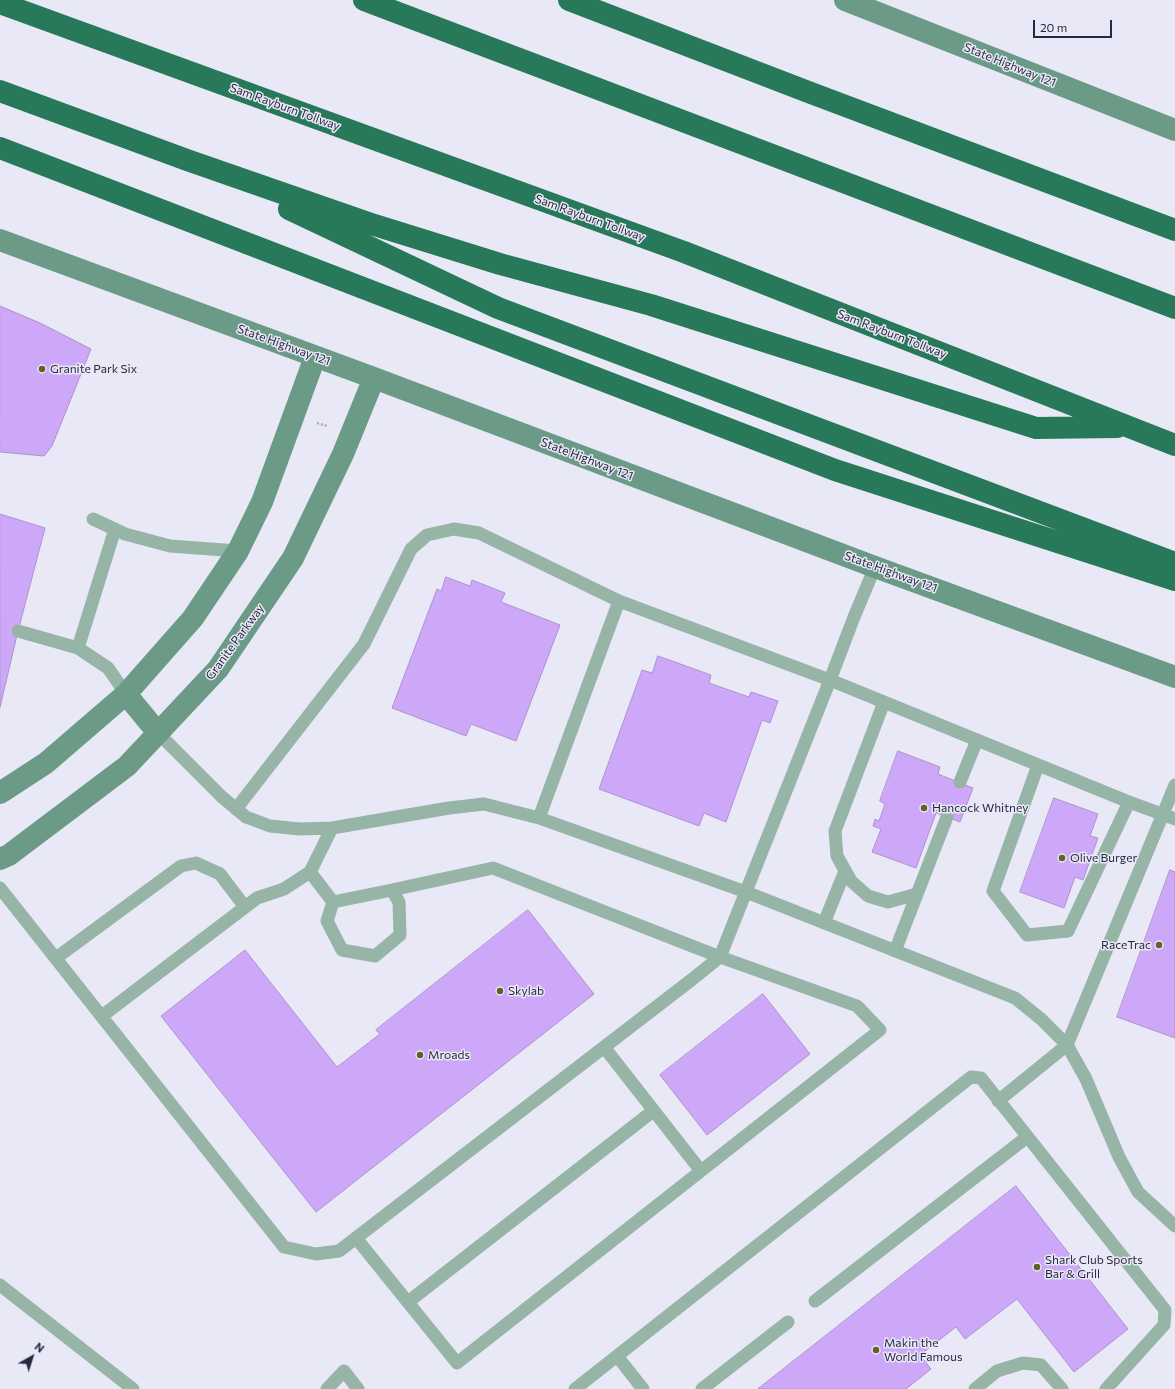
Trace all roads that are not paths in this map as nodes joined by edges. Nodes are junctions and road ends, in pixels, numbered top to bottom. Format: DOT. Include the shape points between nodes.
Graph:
graph roads {
  1 [pos="364,0"];
  2 [pos="569,0"];
  3 [pos="845,0"];
  4 [pos="0,3"];
  5 [pos="0,91"];
  6 [pos="1175,130"];
  7 [pos="0,148"];
  8 [pos="187,160"];
  9 [pos="1175,230"];
  10 [pos="0,240"];
  11 [pos="1175,308"];
  12 [pos="315,357"];
  13 [pos="374,378"];
  14 [pos="1129,427"];
  15 [pos="1175,445"];
  16 [pos="93,519"];
  17 [pos="115,529"];
  18 [pos="238,551"];
  19 [pos="1175,563"];
  20 [pos="875,567"];
  21 [pos="1175,580"];
  22 [pos="619,601"];
  23 [pos="18,631"];
  24 [pos="78,648"];
  25 [pos="1175,677"];
  26 [pos="830,680"];
  27 [pos="126,694"];
  28 [pos="884,702"];
  29 [pos="158,733"];
  30 [pos="977,740"];
  31 [pos="1038,765"];
  32 [pos="960,782"];
  33 [pos="1175,785"];
  34 [pos="0,793"];
  35 [pos="1129,802"];
  36 [pos="236,809"];
  37 [pos="1169,817"];
  38 [pos="539,818"];
  39 [pos="947,818"];
  40 [pos="332,828"];
  41 [pos="0,859"];
  42 [pos="845,871"];
  43 [pos="310,872"];
  44 [pos="0,888"];
  45 [pos="392,890"];
  46 [pos="746,892"];
  47 [pos="917,894"];
  48 [pos="332,902"];
  49 [pos="245,907"];
  50 [pos="824,923"];
  51 [pos="895,951"];
  52 [pos="720,956"];
  53 [pos="56,958"];
  54 [pos="102,1016"];
  55 [pos="1067,1045"];
  56 [pos="604,1047"];
  57 [pos="998,1101"];
  58 [pos="653,1111"];
  59 [pos="1027,1136"];
  60 [pos="701,1171"];
  61 [pos="1174,1221"];
  62 [pos="356,1238"];
  63 [pos="0,1285"];
  64 [pos="815,1301"];
  65 [pos="408,1302"];
  66 [pos="788,1322"];
  67 [pos="617,1356"];
  68 [pos="133,1389"];
  69 [pos="327,1389"];
  70 [pos="358,1389"];
  71 [pos="575,1389"];
  72 [pos="643,1389"];
  73 [pos="702,1389"];
  74 [pos="975,1389"];
  75 [pos="1062,1389"];
  76 [pos="1106,1389"];
  1 -- 11 [label="highway"];
  2 -- 9 [label="highway"];
  3 -- 6 [label="main road, State Highway 121"];
  4 -- 14 [label="highway, Sam Rayburn Tollway" via="684,252"];
  5 -- 8 [label="highway"];
  7 -- 21 [label="highway" via="835,470"];
  8 -- 14 [label="highway" via="368,223 500,264 651,305 1036,428"];
  8 -- 19 [label="highway" via="498,308"];
  10 -- 12 [label="main road, State Highway 121"];
  12 -- 13 [label="main road, State Highway 121"];
  12 -- 18 [label="main road" via="262,502"];
  13 -- 20 [label="main road, State Highway 121"];
  13 -- 29 [label="main road, Granite Parkway" via="343,454 293,558 218,669"];
  14 -- 15 [label="highway, Sam Rayburn Tollway"];
  16 -- 17 [label="lane"];
  17 -- 18 [label="lane" via="170,546"];
  17 -- 24 [label="lane"];
  18 -- 27 [label="main road" via="193,618"];
  20 -- 25 [label="main road, State Highway 121"];
  20 -- 26 [label="lane"];
  22 -- 26 [label="lane"];
  22 -- 36 [label="lane" via="479,533 454,529 427,535 411,549 364,644"];
  22 -- 38 [label="lane"];
  23 -- 24 [label="lane"];
  24 -- 27 [label="lane" via="108,668"];
  26 -- 28 [label="lane"];
  26 -- 46 [label="lane"];
  27 -- 29 [label="main road"];
  27 -- 34 [label="main road" via="46,763"];
  28 -- 30 [label="lane"];
  28 -- 42 [label="lane" via="835,831 836,856"];
  29 -- 36 [label="lane"];
  29 -- 41 [label="main road, Granite Parkway" via="127,766 9,855"];
  30 -- 31 [label="lane"];
  30 -- 32 [label="lane"];
  31 -- 35 [label="lane"];
  31 -- 35 [label="lane" via="993,891 1027,934 1068,931"];
  33 -- 37 [label="lane"];
  35 -- 37 [label="lane"];
  36 -- 40 [label="lane" via="246,817 270,826 300,829"];
  37 -- 55 [label="lane"];
  38 -- 40 [label="lane" via="484,804"];
  38 -- 46 [label="lane"];
  39 -- 47 [label="lane"];
  40 -- 43 [label="lane"];
  42 -- 47 [label="lane" via="851,881 868,896 888,902"];
  42 -- 50 [label="lane"];
  43 -- 48 [label="lane"];
  43 -- 49 [label="lane" via="284,889 257,898"];
  44 -- 53 [label="lane"];
  45 -- 48 [label="lane"];
  45 -- 48 [label="lane" via="398,902 400,935 375,956 342,950 327,920"];
  45 -- 52 [label="lane" via="493,868"];
  46 -- 50 [label="lane"];
  46 -- 52 [label="lane"];
  47 -- 51 [label="lane"];
  49 -- 53 [label="lane" via="220,874 196,863 181,866"];
  49 -- 54 [label="lane"];
  50 -- 51 [label="lane"];
  51 -- 55 [label="lane" via="1014,998 1041,1018"];
  52 -- 56 [label="lane"];
  52 -- 60 [label="lane" via="857,1006 880,1030"];
  53 -- 54 [label="lane"];
  54 -- 62 [label="lane" via="284,1247 316,1254 339,1251"];
  55 -- 57 [label="lane"];
  55 -- 61 [label="lane" via="1086,1079 1119,1157 1138,1192"];
  56 -- 58 [label="lane"];
  56 -- 62 [label="lane"];
  57 -- 59 [label="lane"];
  57 -- 67 [label="lane" via="981,1078 971,1077"];
  58 -- 60 [label="lane"];
  58 -- 65 [label="lane"];
  59 -- 64 [label="lane"];
  59 -- 76 [label="lane" via="1166,1310 1164,1325"];
  60 -- 65 [label="lane" via="457,1363"];
  62 -- 65 [label="lane"];
  63 -- 68 [label="lane"];
  66 -- 73 [label="lane"];
  67 -- 71 [label="lane"];
  67 -- 72 [label="lane"];
  69 -- 70 [label="lane" via="344,1371"];
  74 -- 75 [label="lane" via="997,1371 1023,1363 1041,1365"];
}
